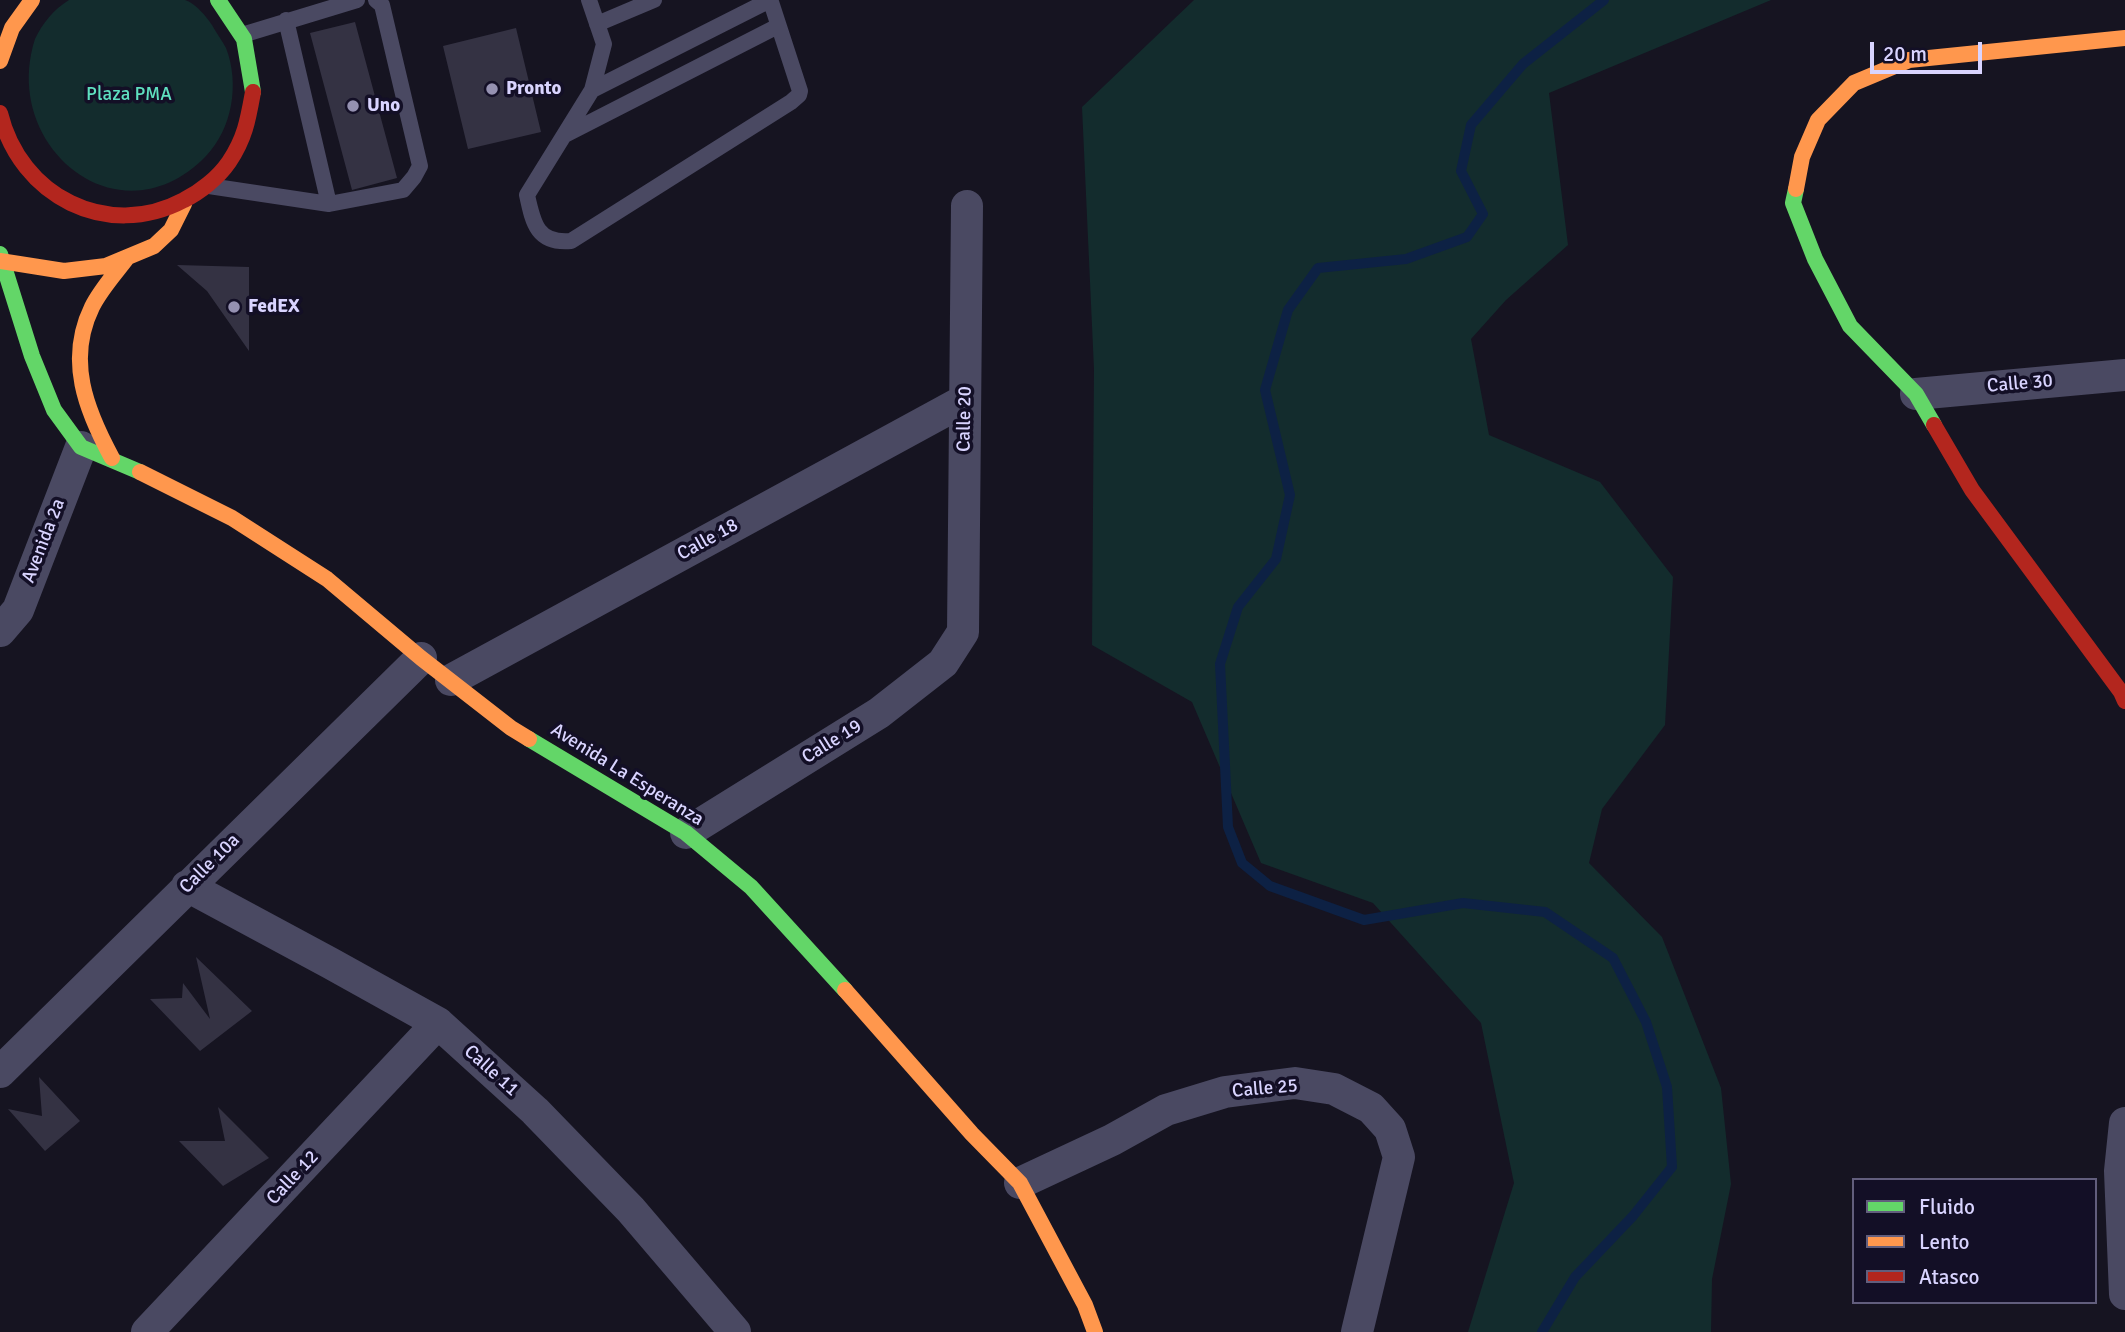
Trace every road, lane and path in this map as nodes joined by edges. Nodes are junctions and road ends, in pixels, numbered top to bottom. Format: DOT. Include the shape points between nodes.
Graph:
graph roads {
  1 [pos="32,0"];
  2 [pos="218,0"];
  3 [pos="227,0"];
  4 [pos="357,0"];
  5 [pos="376,0"];
  6 [pos="589,0"];
  7 [pos="653,0"];
  8 [pos="231,17"];
  9 [pos="286,20"];
  10 [pos="597,24"];
  11 [pos="778,26"];
  12 [pos="242,35"];
  13 [pos="2125,38"];
  14 [pos="1,51"];
  15 [pos="592,90"];
  16 [pos="0,113"];
  17 [pos="563,136"];
  18 [pos="209,186"];
  19 [pos="184,204"];
  20 [pos="329,204"];
  21 [pos="967,206"];
  22 [pos="127,258"];
  23 [pos="1,259"];
  24 [pos="2125,375"];
  25 [pos="1916,394"];
  26 [pos="965,400"];
  27 [pos="81,447"];
  28 [pos="113,459"];
  29 [pos="0,631"];
  30 [pos="963,632"];
  31 [pos="421,658"];
  32 [pos="451,680"];
  33 [pos="2125,701"];
  34 [pos="686,833"];
  35 [pos="187,886"];
  36 [pos="438,1023"];
  37 [pos="0,1072"];
  38 [pos="2125,1123"];
  39 [pos="2122,1171"];
  40 [pos="1020,1183"];
  41 [pos="2125,1294"];
  42 [pos="147,1332"];
  43 [pos="736,1332"];
  44 [pos="1095,1332"];
  45 [pos="1357,1332"];
  1 -- 14 [label="street"];
  2 -- 8 [label="street"];
  3 -- 8 [label="street"];
  4 -- 9 [label="lane"];
  5 -- 20 [label="lane" via="382,5 420,166 403,190"];
  6 -- 10 [label="lane"];
  7 -- 10 [label="lane"];
  8 -- 12 [label="street"];
  9 -- 12 [label="lane"];
  9 -- 20 [label="lane"];
  10 -- 15 [label="lane" via="604,44"];
  11 -- 15 [label="lane" via="771,2 766,2"];
  11 -- 17 [label="lane"];
  11 -- 17 [label="lane" via="799,95 571,241 557,243 544,237 533,222 527,195"];
  12 -- 18 [label="street" via="253,75 253,106 245,136 230,163"];
  13 -- 25 [label="street" via="1909,60 1854,83 1818,120 1801,158 1793,203 1815,259 1850,326"];
  15 -- 17 [label="lane"];
  16 -- 19 [label="street" via="22,164 37,181 74,206 118,217 163,212"];
  18 -- 19 [label="street"];
  18 -- 20 [label="lane"];
  19 -- 22 [label="street" via="171,230 154,246"];
  21 -- 26 [label="street, Calle 20"];
  22 -- 23 [label="street" via="106,266 64,271"];
  22 -- 28 [label="street" via="92,307 79,345 80,388 94,427"];
  23 -- 27 [label="street" via="54,410"];
  24 -- 25 [label="street, Calle 30"];
  25 -- 33 [label="street" via="1972,489"];
  26 -- 30 [label="street, Calle 20"];
  26 -- 32 [label="street, Calle 18"];
  27 -- 28 [label="street, Avenida La Esperanza"];
  27 -- 29 [label="street, Avenida 2a" via="18,610"];
  28 -- 31 [label="street, Avenida La Esperanza" via="232,518 327,579"];
  30 -- 34 [label="street, Calle 19" via="943,663 879,713"];
  31 -- 32 [label="street, Avenida La Esperanza"];
  31 -- 35 [label="street, Calle 10a"];
  32 -- 34 [label="street, Avenida La Esperanza" via="512,728"];
  34 -- 40 [label="street, Avenida La Esperanza" via="751,887"];
  35 -- 36 [label="street, Calle 11"];
  35 -- 37 [label="street, Calle 10a"];
  36 -- 42 [label="street, Calle 12"];
  36 -- 43 [label="street, Calle 11" via="535,1111 631,1210"];
  38 -- 39 [label="street"];
  39 -- 41 [label="street"];
  40 -- 44 [label="street, Avenida La Esperanza"];
  40 -- 45 [label="street, Calle 25" via="1166,1111 1225,1092 1295,1083 1334,1089 1371,1108 1390,1129 1399,1157"];
}
